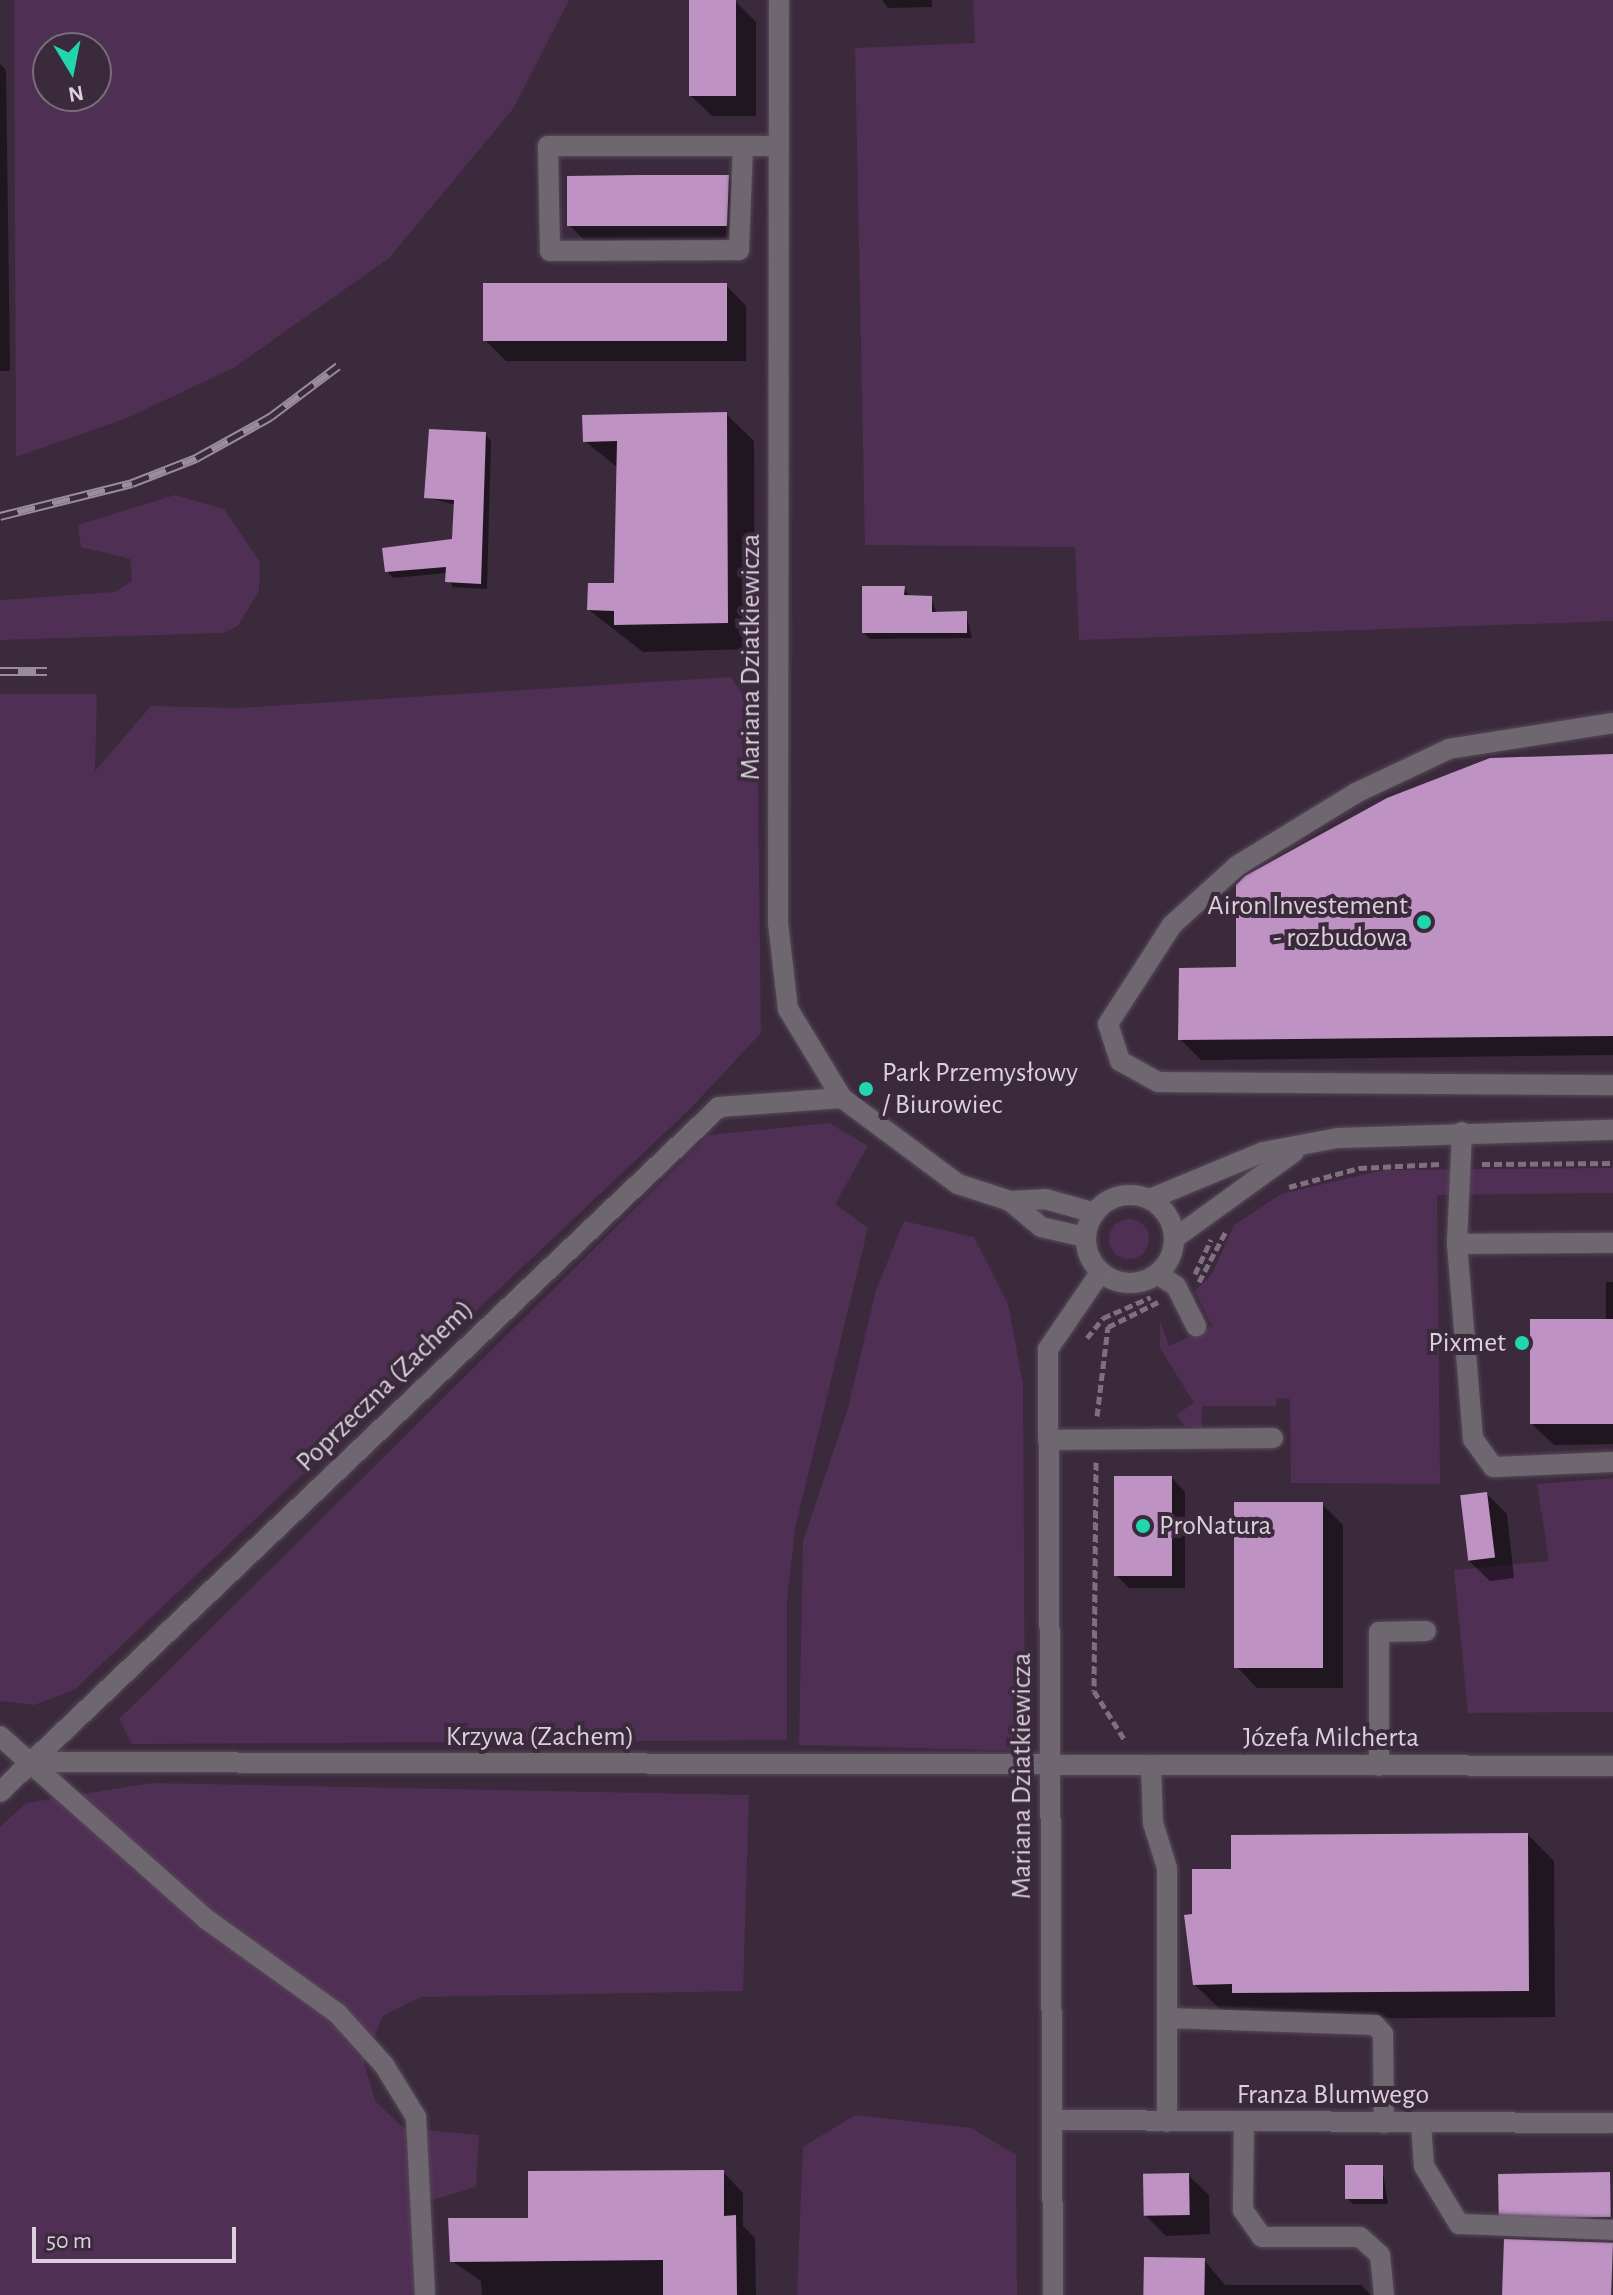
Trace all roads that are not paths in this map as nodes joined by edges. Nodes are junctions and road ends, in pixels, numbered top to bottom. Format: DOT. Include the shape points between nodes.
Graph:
graph roads {
  1 [pos="779,0"];
  2 [pos="743,146"];
  3 [pos="779,146"];
  4 [pos="1613,723"];
  5 [pos="1613,1085"];
  6 [pos="842,1098"];
  7 [pos="1613,1130"];
  8 [pos="1462,1132"];
  9 [pos="1305,1145"];
  10 [pos="1150,1199"];
  11 [pos="1010,1201"];
  12 [pos="1095,1213"];
  13 [pos="1085,1237"];
  14 [pos="1175,1238"];
  15 [pos="1613,1243"];
  16 [pos="1457,1244"];
  17 [pos="1100,1273"];
  18 [pos="1157,1274"];
  19 [pos="1196,1326"];
  20 [pos="1273,1438"];
  21 [pos="1048,1440"];
  22 [pos="1613,1462"];
  23 [pos="1426,1631"];
  24 [pos="0,1736"];
  25 [pos="31,1762"];
  26 [pos="1049,1765"];
  27 [pos="1151,1765"];
  28 [pos="1379,1766"];
  29 [pos="1613,1766"];
  30 [pos="0,1792"];
  31 [pos="1167,2018"];
  32 [pos="1052,2120"];
  33 [pos="1167,2122"];
  34 [pos="1244,2122"];
  35 [pos="1384,2123"];
  36 [pos="1613,2123"];
  37 [pos="1421,2124"];
  38 [pos="1613,2230"];
  39 [pos="425,2295"];
  40 [pos="1053,2295"];
  41 [pos="1384,2295"];
  1 -- 3 [label="street, Mariana Dziatkiewicza"];
  2 -- 2 [label="street" via="548,146 550,251 739,250"];
  2 -- 3 [label="street"];
  3 -- 6 [label="street, Mariana Dziatkiewicza" via="780,973 796,1029"];
  4 -- 5 [label="street" via="1449,749 1356,793 1237,866 1172,925 1108,1024 1120,1061 1158,1082"];
  6 -- 11 [label="street, Mariana Dziatkiewicza" via="958,1184"];
  6 -- 25 [label="street, Poprzeczna (Zachem)" via="719,1107"];
  7 -- 8 [label="street"];
  8 -- 9 [label="street"];
  8 -- 16 [label="street"];
  9 -- 10 [label="street" via="1263,1152"];
  9 -- 14 [label="street" via="1213,1203"];
  10 -- 12 [label="street" via="1121,1195"];
  10 -- 14 [label="street" via="1165,1211"];
  11 -- 12 [label="street, Mariana Dziatkiewicza" via="1045,1199"];
  11 -- 13 [label="street, Mariana Dziatkiewicza" via="1041,1227"];
  12 -- 13 [label="street"];
  13 -- 17 [label="street"];
  14 -- 18 [label="street"];
  15 -- 16 [label="street"];
  16 -- 22 [label="street" via="1473,1439 1493,1467"];
  17 -- 18 [label="street" via="1128,1283"];
  17 -- 21 [label="street, Mariana Dziatkiewicza" via="1048,1349"];
  18 -- 19 [label="street" via="1177,1289"];
  20 -- 21 [label="street"];
  21 -- 26 [label="street, Mariana Dziatkiewicza"];
  23 -- 28 [label="street" via="1379,1632"];
  24 -- 25 [label="street"];
  25 -- 26 [label="street, Krzywa (Zachem)"];
  25 -- 30 [label="street, Poprzeczna (Zachem)"];
  25 -- 39 [label="street" via="206,1919 338,2014 399,2084 416,2117"];
  26 -- 27 [label="street, Józefa Milcherta"];
  26 -- 32 [label="street, Mariana Dziatkiewicza"];
  27 -- 28 [label="street, Józefa Milcherta"];
  27 -- 31 [label="street" via="1153,1823 1167,1868"];
  28 -- 29 [label="street, Józefa Milcherta"];
  31 -- 33 [label="street"];
  31 -- 35 [label="street" via="1375,2025 1383,2034"];
  32 -- 33 [label="street, Franza Blumwego"];
  32 -- 40 [label="street, Mariana Dziatkiewicza"];
  33 -- 34 [label="street, Franza Blumwego"];
  34 -- 35 [label="street, Franza Blumwego"];
  34 -- 41 [label="street" via="1243,2210 1262,2237 1360,2237 1380,2255"];
  35 -- 37 [label="street, Franza Blumwego"];
  36 -- 37 [label="street, Franza Blumwego"];
  37 -- 38 [label="street" via="1424,2166 1459,2224"];
}
